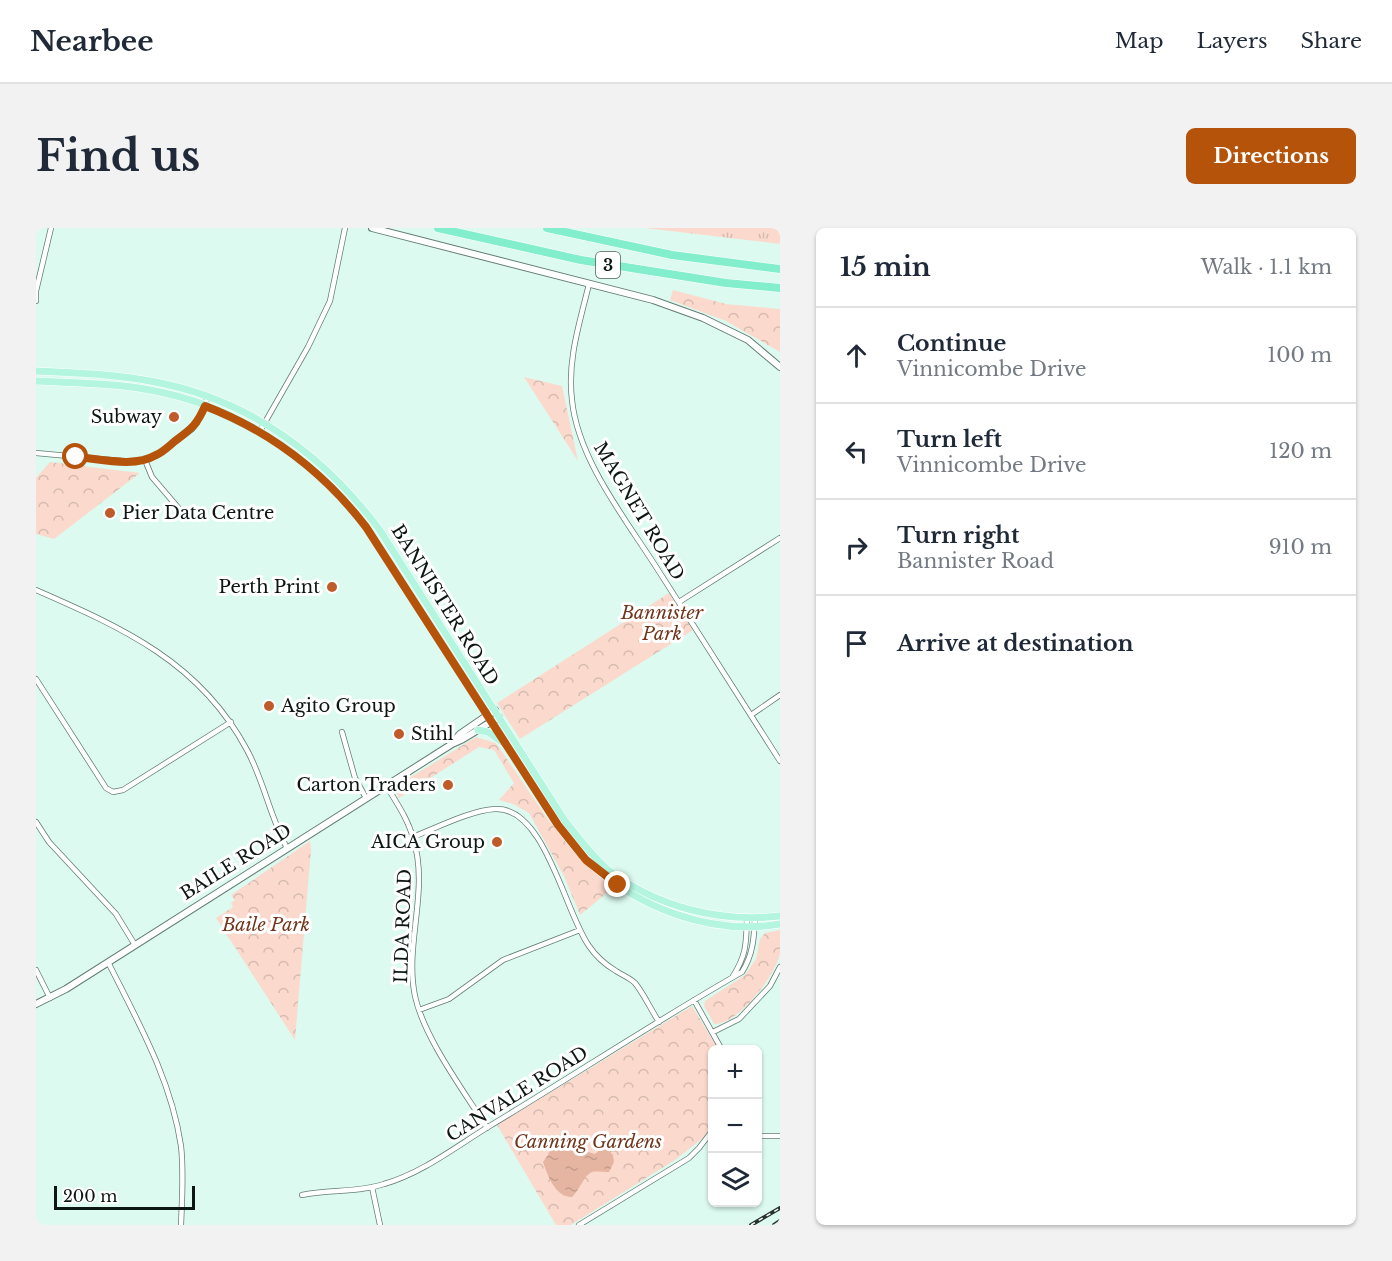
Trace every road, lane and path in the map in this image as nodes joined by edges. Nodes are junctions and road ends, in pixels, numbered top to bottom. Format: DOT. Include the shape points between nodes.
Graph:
graph roads {
  1 [pos="51,228"];
  2 [pos="345,228"];
  3 [pos="372,228"];
  4 [pos="438,228"];
  5 [pos="547,228"];
  6 [pos="780,269"];
  7 [pos="590,284"];
  8 [pos="780,288"];
  9 [pos="36,301"];
  10 [pos="780,367"];
  11 [pos="36,372"];
  12 [pos="36,381"];
  13 [pos="208,396"];
  14 [pos="205,406"];
  15 [pos="265,423"];
  16 [pos="260,431"];
  17 [pos="36,453"];
  18 [pos="145,460"];
  19 [pos="187,518"];
  20 [pos="780,538"];
  21 [pos="36,590"];
  22 [pos="679,602"];
  23 [pos="36,679"];
  24 [pos="780,695"];
  25 [pos="751,715"];
  26 [pos="493,716"];
  27 [pos="231,722"];
  28 [pos="478,730"];
  29 [pos="342,732"];
  30 [pos="452,744"];
  31 [pos="509,747"];
  32 [pos="780,761"];
  33 [pos="386,785"];
  34 [pos="366,798"];
  35 [pos="36,822"];
  36 [pos="413,837"];
  37 [pos="287,848"];
  38 [pos="780,916"];
  39 [pos="750,922"];
  40 [pos="780,924"];
  41 [pos="580,930"];
  42 [pos="135,945"];
  43 [pos="108,962"];
  44 [pos="780,967"];
  45 [pos="36,970"];
  46 [pos="50,998"];
  47 [pos="694,1000"];
  48 [pos="36,1004"];
  49 [pos="419,1010"];
  50 [pos="659,1022"];
  51 [pos="713,1032"];
  52 [pos="720,1045"];
  53 [pos="487,1128"];
  54 [pos="708,1136"];
  55 [pos="762,1136"];
  56 [pos="780,1136"];
  57 [pos="372,1187"];
  58 [pos="302,1194"];
  59 [pos="181,1225"];
  60 [pos="380,1225"];
  61 [pos="579,1225"];
  1 -- 9 [label="street"];
  2 -- 15 [label="street" via="330,301"];
  3 -- 7 [label="street"];
  4 -- 8 [label="highway, 3" via="581,260"];
  5 -- 6 [label="highway, 3" via="672,255"];
  7 -- 10 [label="street" via="703,318 748,340"];
  7 -- 22 [label="street, MAGNET ROAD" via="573,349 572,401 579,434 594,467"];
  11 -- 13 [label="main road, BANNISTER ROAD" via="130,378"];
  12 -- 14 [label="main road, BANNISTER ROAD" via="142,389"];
  13 -- 14 [label="street"];
  13 -- 15 [label="main road, BANNISTER ROAD"];
  14 -- 16 [label="main road, BANNISTER ROAD"];
  14 -- 18 [label="street" via="192,429"];
  15 -- 16 [label="street"];
  15 -- 26 [label="main road, BANNISTER ROAD" via="321,463 366,512"];
  16 -- 26 [label="main road, BANNISTER ROAD" via="307,464 354,511"];
  17 -- 18 [label="street"];
  18 -- 19 [label="street" via="152,477"];
  20 -- 22 [label="street"];
  21 -- 27 [label="street" via="104,620 164,656 210,695"];
  22 -- 25 [label="street, MAGNET ROAD"];
  23 -- 27 [label="street" via="106,788 113,792 123,790"];
  24 -- 25 [label="street"];
  25 -- 32 [label="street, MAGNET ROAD"];
  26 -- 28 [label="street, BAILE ROAD"];
  26 -- 30 [label="street, BAILE ROAD" via="460,734"];
  26 -- 31 [label="main road, BANNISTER ROAD"];
  26 -- 39 [label="main road, BANNISTER ROAD" via="565,820 608,869 644,892 677,906"];
  27 -- 37 [label="street" via="249,752"];
  28 -- 30 [label="street, BAILE ROAD"];
  28 -- 31 [label="main road" via="488,732"];
  29 -- 34 [label="street" via="355,778"];
  30 -- 33 [label="street, BAILE ROAD"];
  31 -- 39 [label="main road, BANNISTER ROAD" via="558,825 586,860 603,874 641,899 674,913 701,921"];
  33 -- 34 [label="street, BAILE ROAD"];
  33 -- 36 [label="street, ILDA ROAD"];
  34 -- 37 [label="street, BAILE ROAD"];
  35 -- 42 [label="street" via="49,842 116,914"];
  36 -- 41 [label="street" via="482,811 498,809 522,817 542,844"];
  36 -- 49 [label="street, ILDA ROAD" via="419,884 412,954"];
  37 -- 42 [label="street, BAILE ROAD"];
  38 -- 39 [label="main road, BANNISTER ROAD"];
  39 -- 40 [label="main road, BANNISTER ROAD"];
  39 -- 47 [label="street, CANVALE ROAD" via="752,951 742,972"];
  41 -- 49 [label="street" via="503,960 449,999"];
  41 -- 50 [label="street" via="593,952 634,982"];
  42 -- 43 [label="street, BAILE ROAD"];
  43 -- 46 [label="street, BAILE ROAD"];
  43 -- 59 [label="street" via="153,1050 173,1108 181,1148"];
  44 -- 51 [label="street" via="770,986 739,1019"];
  45 -- 46 [label="street"];
  46 -- 48 [label="street, BAILE ROAD"];
  47 -- 50 [label="street, CANVALE ROAD"];
  47 -- 51 [label="street"];
  49 -- 53 [label="street, ILDA ROAD"];
  50 -- 53 [label="street, CANVALE ROAD"];
  51 -- 52 [label="street"];
  53 -- 57 [label="street, CANVALE ROAD" via="421,1168"];
  54 -- 61 [label="street" via="689,1158"];
  55 -- 56 [label="street"];
  57 -- 58 [label="street, CANVALE ROAD"];
  57 -- 60 [label="street"];
}
